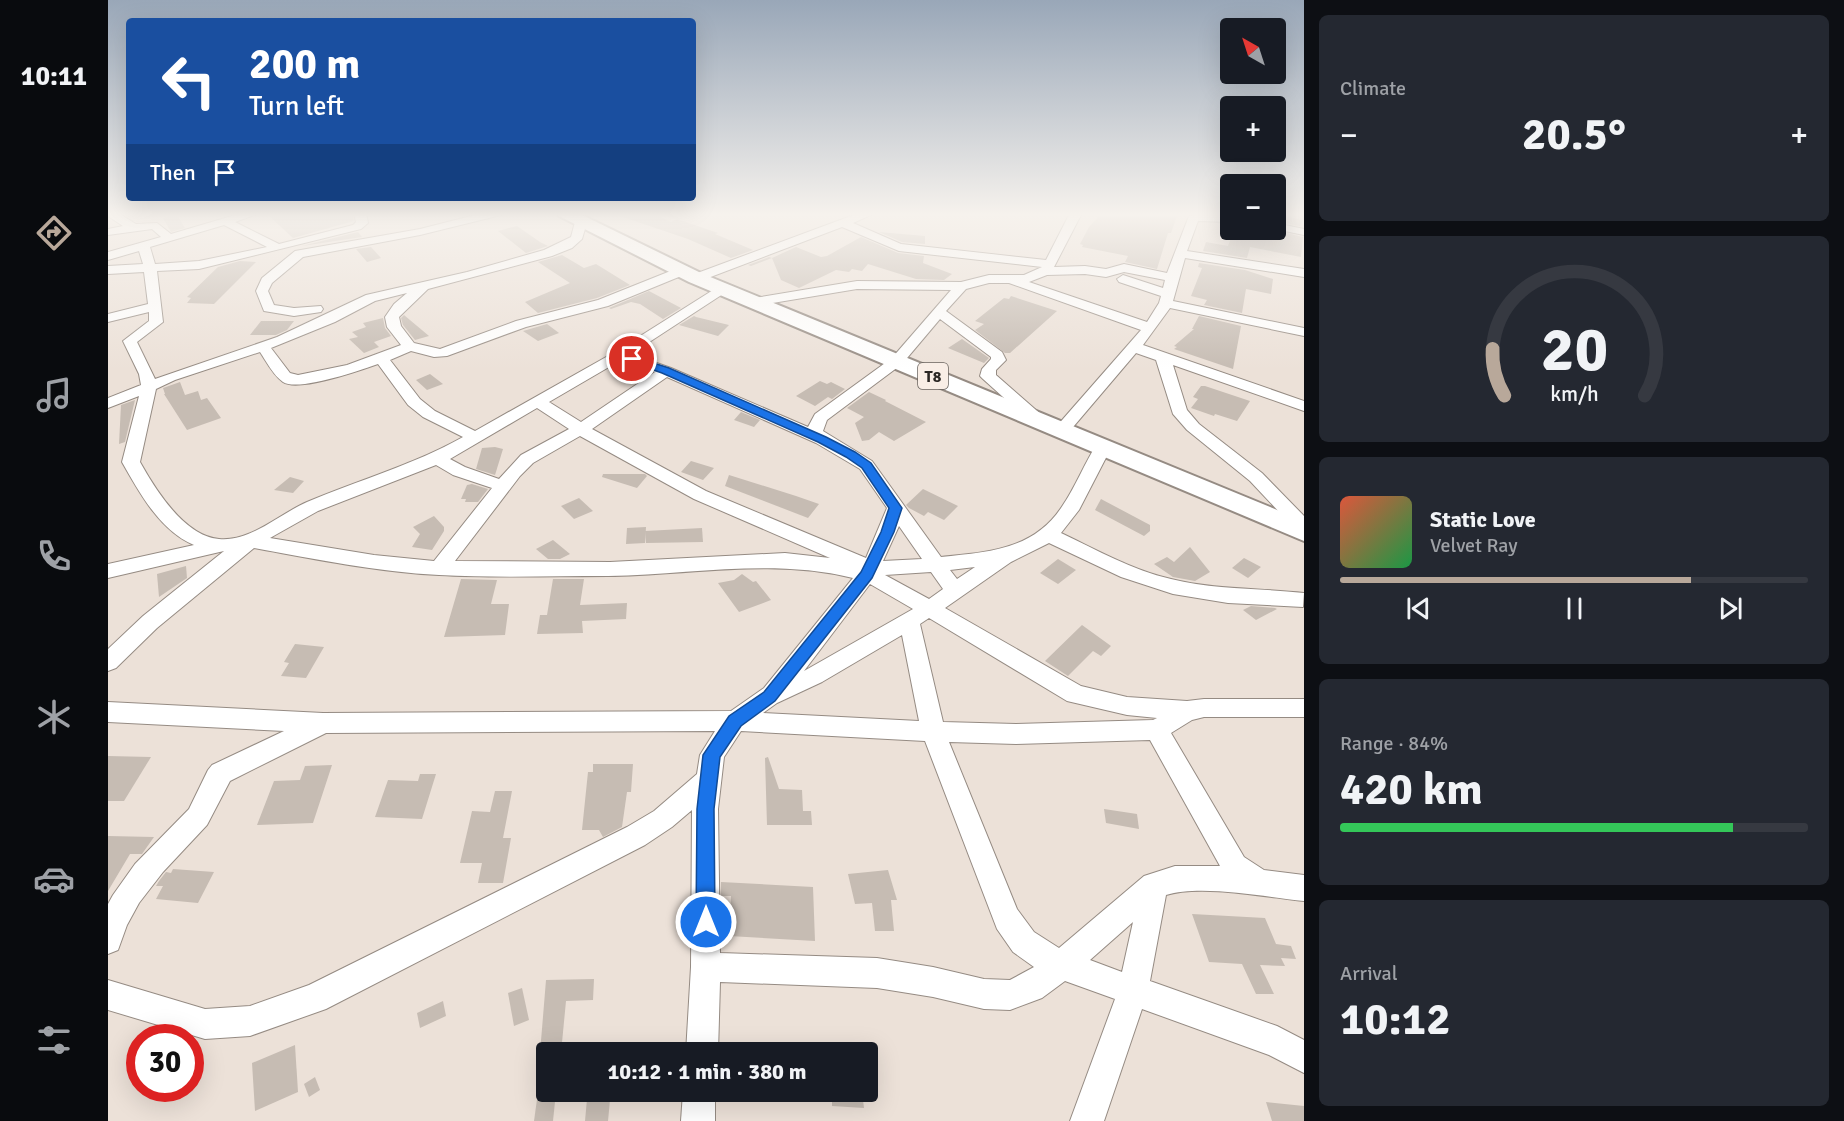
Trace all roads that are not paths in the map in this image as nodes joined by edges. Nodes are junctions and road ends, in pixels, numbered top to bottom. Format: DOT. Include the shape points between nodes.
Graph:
graph roads {
  1 [pos="184,265"];
  2 [pos="199,265"];
  3 [pos="286,265"];
  4 [pos="499,265"];
  5 [pos="669,265"];
  6 [pos="714,265"];
  7 [pos="977,265"];
  8 [pos="1038,265"];
  9 [pos="1177,265"];
  10 [pos="1254,265"];
  11 [pos="150,266"];
  12 [pos="1048,267"];
  13 [pos="108,270"];
  14 [pos="1106,273"];
  15 [pos="1304,273"];
  16 [pos="689,275"];
  17 [pos="1172,278"];
  18 [pos="1014,280"];
  19 [pos="153,282"];
  20 [pos="964,284"];
  21 [pos="425,285"];
  22 [pos="721,289"];
  23 [pos="371,298"];
  24 [pos="1167,299"];
  25 [pos="754,302"];
  26 [pos="155,306"];
  27 [pos="316,309"];
  28 [pos="940,313"];
  29 [pos="108,318"];
  30 [pos="1150,328"];
  31 [pos="1304,332"];
  32 [pos="282,340"];
  33 [pos="263,347"];
  34 [pos="410,347"];
  35 [pos="1134,347"];
  36 [pos="620,355"];
  37 [pos="1163,357"];
  38 [pos="382,358"];
  39 [pos="897,361"];
  40 [pos="666,371"];
  41 [pos="149,387"];
  42 [pos="538,402"];
  43 [pos="108,403"];
  44 [pos="1304,406"];
  45 [pos="1038,420"];
  46 [pos="580,430"];
  47 [pos="1062,430"];
  48 [pos="477,438"];
  49 [pos="822,439"];
  50 [pos="1103,448"];
  51 [pos="437,459"];
  52 [pos="503,486"];
  53 [pos="896,508"];
  54 [pos="1304,527"];
  55 [pos="1304,532"];
  56 [pos="1049,535"];
  57 [pos="250,541"];
  58 [pos="217,546"];
  59 [pos="1004,557"];
  60 [pos="934,565"];
  61 [pos="439,568"];
  62 [pos="108,571"];
  63 [pos="869,571"];
  64 [pos="954,590"];
  65 [pos="1304,600"];
  66 [pos="930,608"];
  67 [pos="909,620"];
  68 [pos="108,662"];
  69 [pos="769,696"];
  70 [pos="1304,708"];
  71 [pos="1187,711"];
  72 [pos="108,712"];
  73 [pos="735,721"];
  74 [pos="323,723"];
  75 [pos="1156,730"];
  76 [pos="933,732"];
  77 [pos="707,781"];
  78 [pos="1259,883"];
  79 [pos="1154,885"];
  80 [pos="1302,886"];
  81 [pos="108,940"];
  82 [pos="1062,965"];
  83 [pos="706,967"];
  84 [pos="109,990"];
  85 [pos="1133,991"];
  86 [pos="703,1042"];
  87 [pos="1304,1057"];
  88 [pos="699,1102"];
  89 [pos="698,1121"];
  90 [pos="1087,1121"];
  1 -- 11 [label="street"];
  2 -- 19 [label="street"];
  3 -- 27 [label="street" via="267,281 262,291 269,308 294,312"];
  4 -- 21 [label="street"];
  5 -- 16 [label="highway, T8"];
  6 -- 16 [label="street"];
  7 -- 20 [label="street"];
  8 -- 12 [label="street"];
  9 -- 17 [label="street"];
  10 -- 15 [label="street"];
  11 -- 13 [label="street"];
  11 -- 19 [label="street"];
  12 -- 14 [label="street"];
  12 -- 18 [label="street" via="1035,276"];
  14 -- 17 [label="street" via="1124,268"];
  14 -- 24 [label="street"];
  16 -- 22 [label="highway, T8"];
  16 -- 34 [label="street" via="522,324 442,353"];
  17 -- 24 [label="street"];
  18 -- 20 [label="street"];
  18 -- 30 [label="street"];
  19 -- 26 [label="street"];
  20 -- 25 [label="street" via="857,285"];
  20 -- 28 [label="street"];
  21 -- 23 [label="street"];
  21 -- 34 [label="street" via="392,317 394,327"];
  22 -- 25 [label="highway, T8"];
  22 -- 36 [label="street"];
  23 -- 27 [label="street"];
  23 -- 32 [label="street"];
  24 -- 30 [label="street"];
  24 -- 31 [label="street"];
  25 -- 39 [label="highway, T8"];
  26 -- 29 [label="street"];
  26 -- 41 [label="street" via="156,322 130,341"];
  27 -- 32 [label="street" via="306,314"];
  28 -- 39 [label="street"];
  28 -- 45 [label="street" via="997,355 999,360 988,369 988,376"];
  30 -- 35 [label="street"];
  32 -- 33 [label="street"];
  33 -- 38 [label="street" via="290,380 351,369"];
  33 -- 41 [label="street"];
  34 -- 38 [label="street"];
  35 -- 37 [label="street"];
  35 -- 47 [label="street"];
  36 -- 40 [label="street"];
  36 -- 42 [label="street"];
  37 -- 44 [label="street"];
  37 -- 54 [label="street" via="1179,411 1193,427 1256,477"];
  38 -- 48 [label="street" via="414,402"];
  39 -- 45 [label="highway, T8"];
  39 -- 49 [label="street" via="821,417 815,432"];
  40 -- 46 [label="street"];
  40 -- 49 [label="street"];
  41 -- 43 [label="street"];
  41 -- 58 [label="street" via="131,462 146,488 175,523 192,536"];
  42 -- 46 [label="street"];
  42 -- 48 [label="street"];
  45 -- 47 [label="highway, T8"];
  46 -- 52 [label="street" via="527,459"];
  46 -- 63 [label="street" via="700,495"];
  47 -- 50 [label="highway, T8"];
  48 -- 51 [label="street"];
  49 -- 53 [label="street" via="867,465"];
  50 -- 55 [label="highway, T8"];
  50 -- 56 [label="street" via="1070,510"];
  51 -- 52 [label="street"];
  51 -- 57 [label="street" via="312,507"];
  52 -- 61 [label="street"];
  53 -- 60 [label="street"];
  53 -- 63 [label="street"];
  56 -- 59 [label="street"];
  56 -- 65 [label="street" via="1156,582 1202,592"];
  57 -- 58 [label="street"];
  57 -- 61 [label="street" via="374,562"];
  57 -- 68 [label="street" via="150,622"];
  58 -- 62 [label="street"];
  59 -- 60 [label="street"];
  59 -- 64 [label="street"];
  60 -- 63 [label="street"];
  60 -- 64 [label="street"];
  61 -- 63 [label="street" via="610,569 785,560"];
  63 -- 66 [label="street"];
  63 -- 69 [label="street"];
  64 -- 66 [label="street"];
  66 -- 67 [label="street"];
  66 -- 71 [label="street" via="1075,694 1127,706"];
  67 -- 69 [label="street" via="814,676"];
  67 -- 76 [label="street"];
  69 -- 73 [label="street"];
  70 -- 71 [label="street"];
  71 -- 75 [label="street"];
  72 -- 74 [label="street"];
  73 -- 74 [label="street"];
  73 -- 76 [label="street"];
  73 -- 77 [label="street" via="712,755"];
  74 -- 81 [label="street" via="221,773 185,834 163,853 123,902"];
  75 -- 76 [label="street"];
  75 -- 78 [label="street" via="1234,866"];
  76 -- 82 [label="street" via="1017,939"];
  77 -- 83 [label="street"];
  77 -- 84 [label="street" via="663,819 636,836 315,998 250,1021 205,1024"];
  78 -- 79 [label="street" via="1175,879"];
  78 -- 80 [label="street"];
  79 -- 82 [label="street"];
  79 -- 85 [label="street"];
  82 -- 83 [label="street" via="1031,987 1010,995 984,994 877,973"];
  82 -- 85 [label="street"];
  83 -- 86 [label="street"];
  85 -- 87 [label="street" via="1276,1042"];
  85 -- 90 [label="street"];
  88 -- 89 [label="street"];
}
